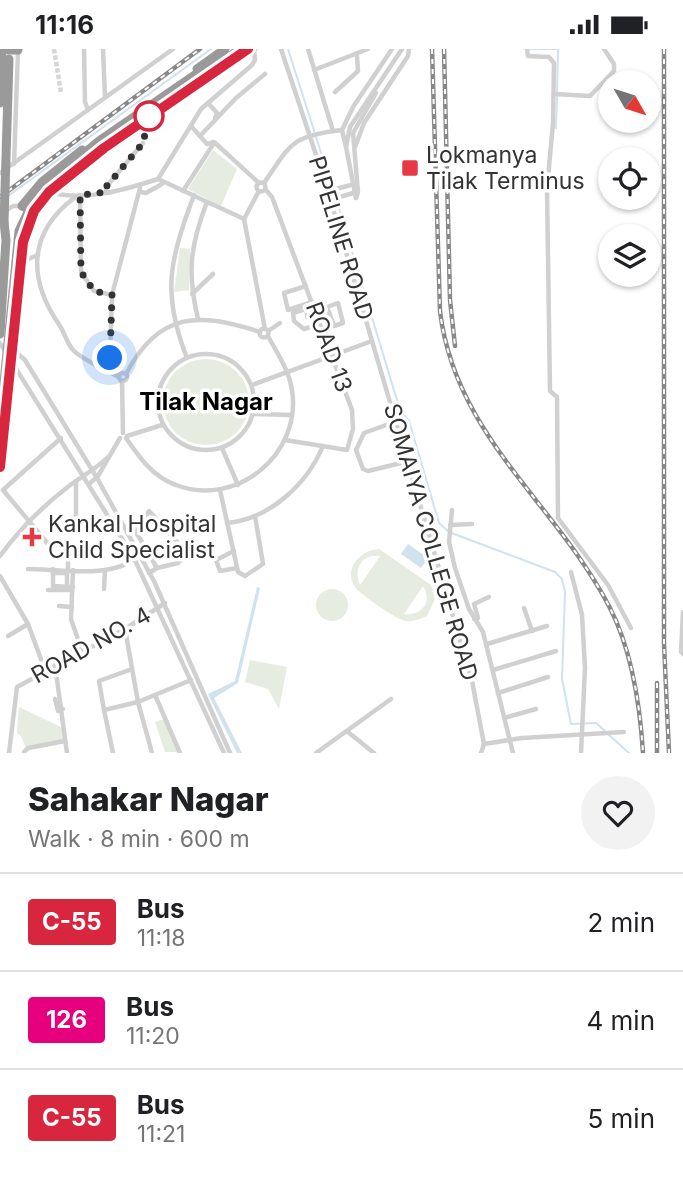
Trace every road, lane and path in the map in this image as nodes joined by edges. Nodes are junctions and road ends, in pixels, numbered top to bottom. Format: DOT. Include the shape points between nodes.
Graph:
graph roads {
  1 [pos="2,49"];
  2 [pos="18,49"];
  3 [pos="85,49"];
  4 [pos="103,49"];
  5 [pos="173,49"];
  6 [pos="219,49"];
  7 [pos="225,49"];
  8 [pos="232,49"];
  9 [pos="240,49"];
  10 [pos="252,49"];
  11 [pos="281,49"];
  12 [pos="308,49"];
  13 [pos="368,49"];
  14 [pos="392,49"];
  15 [pos="406,49"];
  16 [pos="527,49"];
  17 [pos="604,49"];
  18 [pos="7,55"];
  19 [pos="357,55"];
  20 [pos="314,70"];
  21 [pos="265,74"];
  22 [pos="192,78"];
  23 [pos="335,92"];
  24 [pos="181,94"];
  25 [pos="556,95"];
  26 [pos="105,98"];
  27 [pos="0,103"];
  28 [pos="208,103"];
  29 [pos="88,110"];
  30 [pos="191,126"];
  31 [pos="342,130"];
  32 [pos="333,131"];
  33 [pos="200,136"];
  34 [pos="310,136"];
  35 [pos="214,142"];
  36 [pos="143,143"];
  37 [pos="101,144"];
  38 [pos="345,147"];
  39 [pos="355,148"];
  40 [pos="14,164"];
  41 [pos="0,173"];
  42 [pos="55,179"];
  43 [pos="160,181"];
  44 [pos="351,185"];
  45 [pos="262,186"];
  46 [pos="141,190"];
  47 [pos="332,190"];
  48 [pos="183,191"];
  49 [pos="49,192"];
  50 [pos="106,192"];
  51 [pos="356,194"];
  52 [pos="80,195"];
  53 [pos="194,195"];
  54 [pos="74,198"];
  55 [pos="334,199"];
  56 [pos="206,202"];
  57 [pos="22,206"];
  58 [pos="34,211"];
  59 [pos="2,219"];
  60 [pos="244,219"];
  61 [pos="0,243"];
  62 [pos="38,254"];
  63 [pos="20,262"];
  64 [pos="213,274"];
  65 [pos="306,285"];
  66 [pos="192,294"];
  67 [pos="112,295"];
  68 [pos="313,304"];
  69 [pos="307,308"];
  70 [pos="328,309"];
  71 [pos="316,313"];
  72 [pos="198,319"];
  73 [pos="280,323"];
  74 [pos="174,325"];
  75 [pos="318,325"];
  76 [pos="264,331"];
  77 [pos="0,334"];
  78 [pos="372,341"];
  79 [pos="0,344"];
  80 [pos="11,349"];
  81 [pos="0,354"];
  82 [pos="332,356"];
  83 [pos="9,357"];
  84 [pos="187,358"];
  85 [pos="287,372"];
  86 [pos="122,377"];
  87 [pos="252,385"];
  88 [pos="0,386"];
  89 [pos="253,414"];
  90 [pos="292,415"];
  91 [pos="396,422"];
  92 [pos="0,423"];
  93 [pos="64,423"];
  94 [pos="389,424"];
  95 [pos="162,425"];
  96 [pos="55,429"];
  97 [pos="124,436"];
  98 [pos="61,438"];
  99 [pos="285,440"];
  100 [pos="398,441"];
  101 [pos="323,446"];
  102 [pos="222,448"];
  103 [pos="108,457"];
  104 [pos="404,462"];
  105 [pos="0,467"];
  106 [pos="93,471"];
  107 [pos="85,478"];
  108 [pos="97,478"];
  109 [pos="76,481"];
  110 [pos="89,484"];
  111 [pos="238,485"];
  112 [pos="220,490"];
  113 [pos="452,510"];
  114 [pos="255,516"];
  115 [pos="31,520"];
  116 [pos="228,523"];
  117 [pos="472,523"];
  118 [pos="76,525"];
  119 [pos="450,526"];
  120 [pos="53,550"];
  121 [pos="234,551"];
  122 [pos="0,556"];
  123 [pos="136,556"];
  124 [pos="68,557"];
  125 [pos="157,568"];
  126 [pos="237,568"];
  127 [pos="28,569"];
  128 [pos="71,570"];
  129 [pos="105,570"];
  130 [pos="53,571"];
  131 [pos="571,572"];
  132 [pos="149,573"];
  133 [pos="0,576"];
  134 [pos="71,588"];
  135 [pos="104,589"];
  136 [pos="48,590"];
  137 [pos="489,597"];
  138 [pos="165,603"];
  139 [pos="59,607"];
  140 [pos="72,607"];
  141 [pos="158,607"];
  142 [pos="524,608"];
  143 [pos="683,612"];
  144 [pos="474,619"];
  145 [pos="28,624"];
  146 [pos="547,626"];
  147 [pos="631,628"];
  148 [pos="125,629"];
  149 [pos="532,631"];
  150 [pos="8,636"];
  151 [pos="682,639"];
  152 [pos="487,645"];
  153 [pos="182,646"];
  154 [pos="176,649"];
  155 [pos="82,651"];
  156 [pos="555,651"];
  157 [pos="683,654"];
  158 [pos="55,665"];
  159 [pos="132,669"];
  160 [pos="45,670"];
  161 [pos="493,670"];
  162 [pos="548,677"];
  163 [pos="192,680"];
  164 [pos="498,694"];
  165 [pos="155,695"];
  166 [pos="55,699"];
  167 [pos="391,699"];
  168 [pos="138,702"];
  169 [pos="63,709"];
  170 [pos="536,709"];
  171 [pos="104,710"];
  172 [pos="504,718"];
  173 [pos="348,732"];
  174 [pos="624,732"];
  175 [pos="580,733"];
  176 [pos="509,740"];
  177 [pos="65,741"];
  178 [pos="484,744"];
  179 [pos="324,748"];
  180 [pos="24,752"];
  181 [pos="9,753"];
  182 [pos="66,753"];
  183 [pos="113,753"];
  184 [pos="152,753"];
  185 [pos="180,753"];
  186 [pos="224,753"];
  187 [pos="230,753"];
  188 [pos="316,753"];
  189 [pos="330,753"];
  190 [pos="374,753"];
  191 [pos="481,753"];
  192 [pos="513,753"];
  193 [pos="581,753"];
  1 -- 18 [label="highway"];
  2 -- 18 [label="highway"];
  2 -- 40 [label="street"];
  3 -- 29 [label="street"];
  4 -- 26 [label="street"];
  5 -- 26 [label="street"];
  6 -- 22 [label="street" via="195,66"];
  7 -- 22 [label="highway"];
  8 -- 22 [label="highway"];
  9 -- 22 [label="highway"];
  10 -- 22 [label="highway"];
  10 -- 24 [label="street" via="191,95"];
  10 -- 28 [label="street" via="256,60"];
  11 -- 34 [label="street, PIPELINE ROAD"];
  12 -- 20 [label="street"];
  13 -- 19 [label="street"];
  14 -- 31 [label="street"];
  15 -- 38 [label="street" via="353,120"];
  15 -- 39 [label="street" via="408,56 364,123"];
  15 -- 39 [label="street" via="354,128"];
  16 -- 25 [label="street" via="528,56 549,57 554,63"];
  17 -- 25 [label="street" via="614,71 601,86 587,97"];
  18 -- 27 [label="highway"];
  18 -- 59 [label="highway, bridge"];
  19 -- 20 [label="street"];
  19 -- 23 [label="street" via="358,71"];
  20 -- 32 [label="street"];
  21 -- 33 [label="street"];
  22 -- 24 [label="highway"];
  22 -- 37 [label="highway"];
  24 -- 37 [label="highway"];
  25 -- 147 [label="street" via="547,189 550,391 557,397 558,518 608,585"];
  26 -- 29 [label="street"];
  28 -- 30 [label="street"];
  28 -- 33 [label="street" via="218,116"];
  29 -- 40 [label="street"];
  30 -- 33 [label="street"];
  30 -- 43 [label="street"];
  31 -- 32 [label="street"];
  31 -- 38 [label="street"];
  32 -- 34 [label="street"];
  33 -- 35 [label="street" via="207,144"];
  34 -- 45 [label="street" via="289,145"];
  34 -- 47 [label="street, PIPELINE ROAD"];
  35 -- 45 [label="street"];
  35 -- 48 [label="street"];
  36 -- 50 [label="street"];
  37 -- 42 [label="highway"];
  37 -- 49 [label="highway"];
  37 -- 57 [label="highway" via="51,173"];
  38 -- 44 [label="street"];
  39 -- 51 [label="street"];
  40 -- 41 [label="street"];
  42 -- 88 [label="highway, bridge" via="27,206 15,230"];
  42 -- 92 [label="highway, bridge" via="30,208 19,231"];
  43 -- 46 [label="street"];
  43 -- 46 [label="street" via="146,193"];
  43 -- 48 [label="street"];
  44 -- 47 [label="street"];
  44 -- 51 [label="street"];
  45 -- 60 [label="street"];
  45 -- 65 [label="street, ROAD 13" via="272,197"];
  46 -- 50 [label="street"];
  46 -- 67 [label="street"];
  47 -- 55 [label="street, PIPELINE ROAD"];
  48 -- 53 [label="street"];
  49 -- 54 [label="street"];
  49 -- 58 [label="highway"];
  50 -- 52 [label="street"];
  51 -- 55 [label="street"];
  52 -- 54 [label="street"];
  52 -- 67 [label="street" via="82,275 94,291"];
  53 -- 56 [label="street"];
  53 -- 74 [label="street" via="172,265"];
  54 -- 62 [label="street" via="45,228"];
  55 -- 78 [label="street, PIPELINE ROAD"];
  56 -- 60 [label="street"];
  56 -- 66 [label="street" via="193,242"];
  57 -- 58 [label="highway"];
  57 -- 59 [label="street" via="12,206"];
  58 -- 63 [label="street" via="24,233"];
  59 -- 61 [label="highway"];
  59 -- 77 [label="highway" via="6,240"];
  60 -- 76 [label="street"];
  62 -- 63 [label="street"];
  62 -- 86 [label="street" via="42,297 72,349 88,362"];
  63 -- 80 [label="street"];
  64 -- 66 [label="street"];
  65 -- 68 [label="street, ROAD 13"];
  65 -- 68 [label="street" via="284,293 288,310"];
  66 -- 72 [label="street"];
  67 -- 86 [label="street" via="110,358 114,371"];
  68 -- 69 [label="street"];
  68 -- 71 [label="street, ROAD 13"];
  69 -- 75 [label="street" via="307,317"];
  69 -- 75 [label="street" via="293,313 294,321 303,329"];
  70 -- 70 [label="street" via="338,303 342,324 333,326"];
  70 -- 71 [label="street"];
  71 -- 75 [label="street, ROAD 13"];
  72 -- 74 [label="street"];
  72 -- 76 [label="street" via="229,321"];
  73 -- 76 [label="street"];
  74 -- 84 [label="street"];
  74 -- 86 [label="street" via="145,345"];
  75 -- 82 [label="street, ROAD 13"];
  76 -- 85 [label="street"];
  77 -- 80 [label="street"];
  78 -- 82 [label="street"];
  78 -- 91 [label="street, SOMAIYA COLLEGE ROAD"];
  79 -- 80 [label="street"];
  79 -- 83 [label="street"];
  80 -- 83 [label="street"];
  80 -- 93 [label="street" via="25,359"];
  81 -- 83 [label="street"];
  82 -- 85 [label="street"];
  82 -- 101 [label="street, ROAD 13" via="352,410 353,429 347,450"];
  83 -- 96 [label="street"];
  83 -- 105 [label="street"];
  84 -- 87 [label="street" via="200,354 226,358"];
  84 -- 95 [label="street" via="174,366 159,393"];
  85 -- 87 [label="street"];
  85 -- 90 [label="street"];
  86 -- 97 [label="street"];
  87 -- 89 [label="street"];
  89 -- 90 [label="street"];
  89 -- 102 [label="street" via="246,430"];
  90 -- 99 [label="street"];
  91 -- 94 [label="street"];
  91 -- 100 [label="street, SOMAIYA COLLEGE ROAD"];
  93 -- 96 [label="street"];
  93 -- 106 [label="street"];
  94 -- 100 [label="street"];
  94 -- 104 [label="street" via="364,433 357,458 368,471"];
  95 -- 97 [label="street"];
  95 -- 102 [label="street" via="181,444 194,449"];
  96 -- 98 [label="street"];
  97 -- 103 [label="street"];
  97 -- 112 [label="street" via="154,473 175,485"];
  98 -- 107 [label="street"];
  98 -- 115 [label="street" via="3,490"];
  99 -- 101 [label="street, ROAD 13"];
  99 -- 111 [label="street" via="266,467"];
  100 -- 104 [label="street, SOMAIYA COLLEGE ROAD"];
  101 -- 114 [label="street" via="309,474 275,505"];
  102 -- 111 [label="street"];
  103 -- 106 [label="street"];
  103 -- 108 [label="street"];
  104 -- 178 [label="street, SOMAIYA COLLEGE ROAD" via="472,681"];
  106 -- 107 [label="street"];
  106 -- 108 [label="street"];
  107 -- 109 [label="street"];
  107 -- 110 [label="street"];
  108 -- 110 [label="street"];
  108 -- 123 [label="street"];
  109 -- 115 [label="street"];
  109 -- 118 [label="street"];
  110 -- 123 [label="street"];
  111 -- 112 [label="street"];
  112 -- 116 [label="street"];
  113 -- 119 [label="street"];
  114 -- 116 [label="street"];
  114 -- 126 [label="street" via="263,564 248,576"];
  115 -- 120 [label="street"];
  115 -- 122 [label="street"];
  116 -- 121 [label="street"];
  117 -- 119 [label="street"];
  119 -- 144 [label="street" via="459,581"];
  121 -- 126 [label="street"];
  121 -- 126 [label="street" via="216,561 220,571"];
  123 -- 129 [label="street" via="126,565"];
  123 -- 132 [label="street"];
  123 -- 141 [label="street"];
  124 -- 128 [label="street"];
  125 -- 125 [label="street" via="136,532 149,512 187,553 178,563"];
  125 -- 132 [label="street"];
  127 -- 130 [label="street"];
  128 -- 129 [label="street"];
  128 -- 130 [label="street"];
  128 -- 134 [label="street"];
  129 -- 135 [label="street"];
  130 -- 134 [label="street" via="67,573"];
  130 -- 134 [label="street" via="53,586"];
  131 -- 175 [label="street" via="582,615 585,669"];
  132 -- 138 [label="street"];
  133 -- 145 [label="street"];
  134 -- 136 [label="street"];
  134 -- 140 [label="street"];
  137 -- 144 [label="street" via="474,604 478,618"];
  138 -- 141 [label="street, ROAD NO. 4"];
  138 -- 153 [label="street"];
  139 -- 140 [label="street"];
  140 -- 155 [label="street" via="71,619"];
  141 -- 148 [label="street, ROAD NO. 4"];
  141 -- 154 [label="street"];
  142 -- 149 [label="street"];
  143 -- 151 [label="street"];
  144 -- 152 [label="street"];
  145 -- 150 [label="street"];
  145 -- 160 [label="street"];
  146 -- 149 [label="street"];
  148 -- 155 [label="street, ROAD NO. 4"];
  148 -- 159 [label="street"];
  149 -- 152 [label="street"];
  151 -- 157 [label="street"];
  152 -- 161 [label="street"];
  153 -- 154 [label="street"];
  153 -- 163 [label="street"];
  154 -- 163 [label="street"];
  155 -- 158 [label="street, ROAD NO. 4"];
  156 -- 161 [label="street"];
  158 -- 160 [label="street, ROAD NO. 4"];
  158 -- 169 [label="street"];
  159 -- 168 [label="street"];
  159 -- 171 [label="street" via="99,681"];
  160 -- 181 [label="street, ROAD NO. 4" via="17,687"];
  161 -- 164 [label="street"];
  162 -- 164 [label="street"];
  163 -- 165 [label="street"];
  163 -- 186 [label="street"];
  163 -- 187 [label="street"];
  164 -- 172 [label="street"];
  165 -- 168 [label="street"];
  165 -- 185 [label="street"];
  166 -- 169 [label="street" via="58,711"];
  167 -- 173 [label="street"];
  168 -- 171 [label="street"];
  168 -- 184 [label="street"];
  169 -- 177 [label="street"];
  170 -- 172 [label="street"];
  171 -- 183 [label="street"];
  172 -- 176 [label="street"];
  173 -- 179 [label="street"];
  173 -- 190 [label="street"];
  174 -- 175 [label="street"];
  175 -- 176 [label="street"];
  175 -- 193 [label="street"];
  176 -- 178 [label="street"];
  176 -- 192 [label="street"];
  177 -- 180 [label="street"];
  177 -- 182 [label="street"];
  178 -- 191 [label="street"];
  179 -- 188 [label="street"];
  179 -- 189 [label="street"];
}
